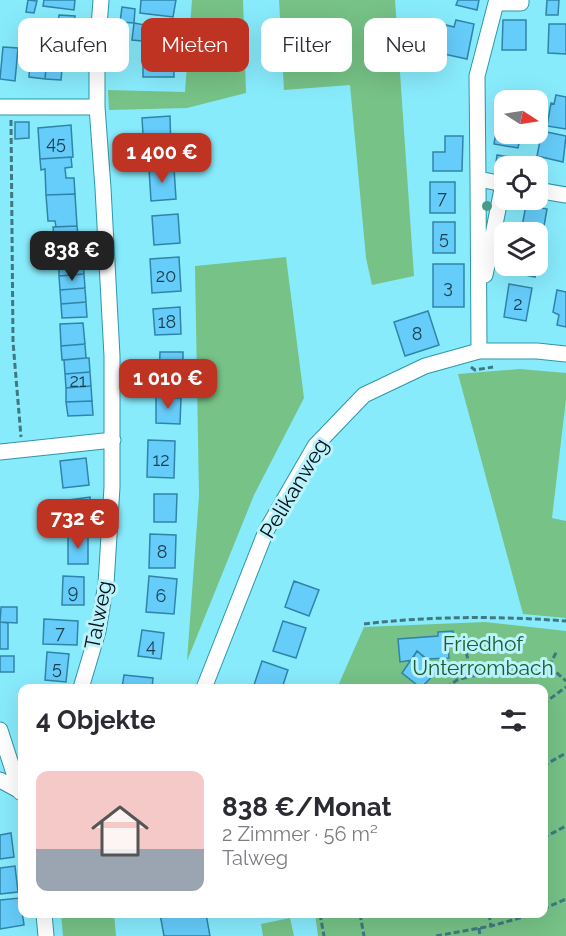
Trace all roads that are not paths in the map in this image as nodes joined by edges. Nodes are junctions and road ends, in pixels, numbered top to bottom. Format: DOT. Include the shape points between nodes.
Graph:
graph roads {
  1 [pos="101,0"];
  2 [pos="521,0"];
  3 [pos="496,2"];
  4 [pos="5,107"];
  5 [pos="97,107"];
  6 [pos="478,179"];
  7 [pos="494,182"];
  8 [pos="548,192"];
  9 [pos="566,195"];
  10 [pos="498,210"];
  11 [pos="478,307"];
  12 [pos="478,351"];
  13 [pos="566,354"];
  14 [pos="113,440"];
  15 [pos="0,452"];
  16 [pos="82,684"];
  17 [pos="206,684"];
  18 [pos="0,730"];
  19 [pos="0,780"];
  20 [pos="18,783"];
  21 [pos="18,790"];
  22 [pos="44,918"];
  23 [pos="46,936"];
  1 -- 5 [label="street, Talweg"];
  2 -- 3 [label="street"];
  3 -- 6 [label="street" via="477,76"];
  4 -- 5 [label="street"];
  5 -- 14 [label="street, Talweg" via="108,272"];
  6 -- 7 [label="street"];
  6 -- 11 [label="street"];
  8 -- 9 [label="street"];
  10 -- 11 [label="street"];
  11 -- 12 [label="street"];
  12 -- 13 [label="street, Pelikanweg"];
  12 -- 17 [label="street, Pelikanweg" via="425,366 364,394 315,446 266,531"];
  14 -- 15 [label="street"];
  14 -- 16 [label="street, Talweg" via="106,584 98,631"];
  18 -- 20 [label="street"];
  19 -- 21 [label="street"];
  22 -- 23 [label="street"];
}
